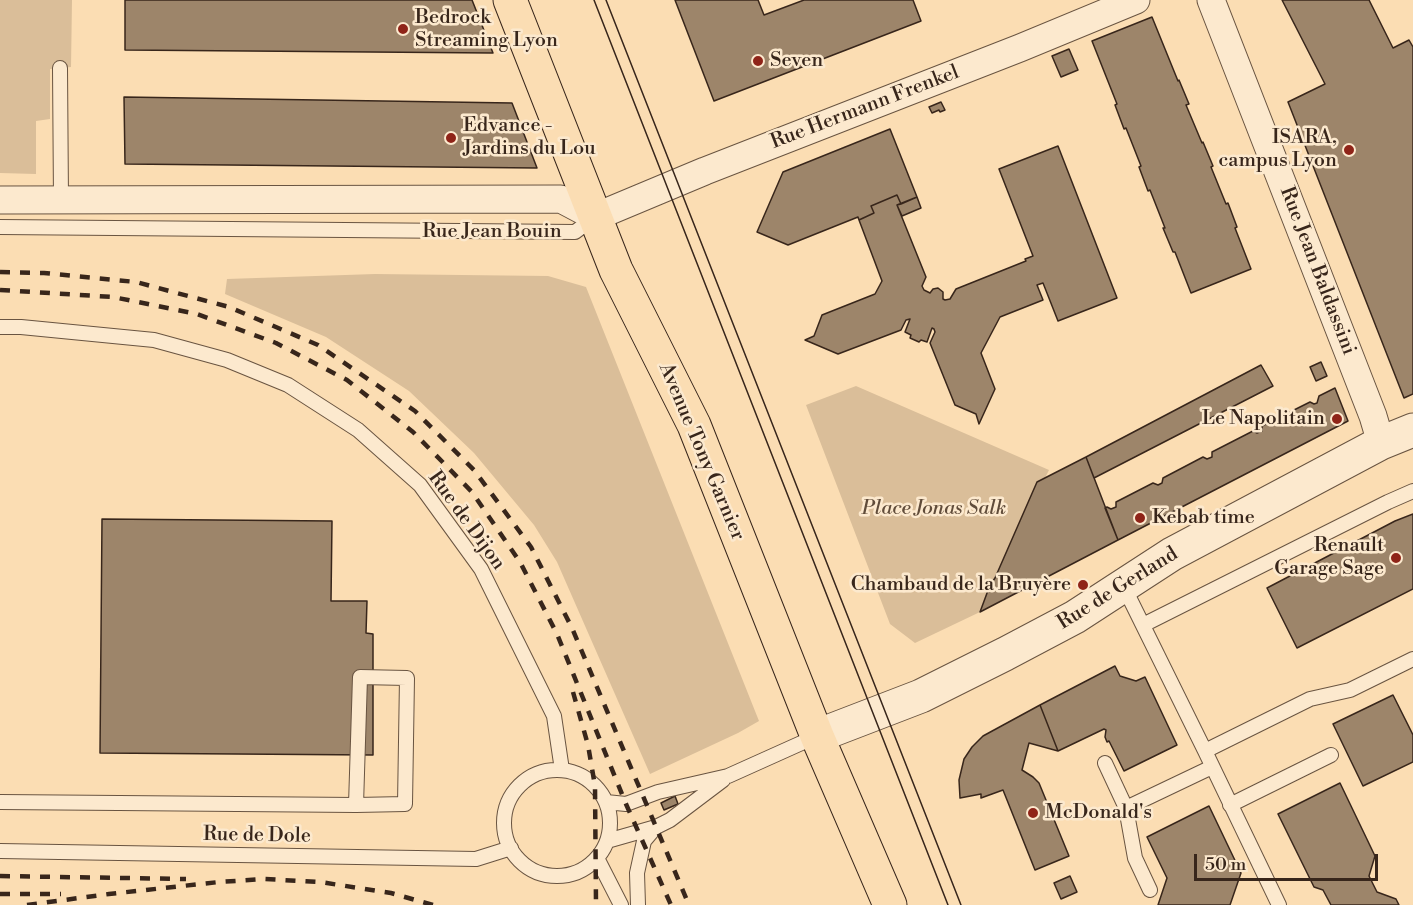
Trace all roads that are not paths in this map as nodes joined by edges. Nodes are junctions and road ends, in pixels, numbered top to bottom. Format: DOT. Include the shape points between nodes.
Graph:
graph roads {
  1 [pos="510,0"];
  2 [pos="1136,0"];
  3 [pos="1211,0"];
  4 [pos="60,68"];
  5 [pos="0,200"];
  6 [pos="61,200"];
  7 [pos="595,217"];
  8 [pos="0,227"];
  9 [pos="0,327"];
  10 [pos="1413,430"];
  11 [pos="1381,443"];
  12 [pos="1413,491"];
  13 [pos="1123,585"];
  14 [pos="1143,626"];
  15 [pos="1413,658"];
  16 [pos="817,736"];
  17 [pos="1205,751"];
  18 [pos="1331,755"];
  19 [pos="1105,763"];
  20 [pos="1212,767"];
  21 [pos="562,770"];
  22 [pos="728,776"];
  23 [pos="0,802"];
  24 [pos="606,802"];
  25 [pos="356,805"];
  26 [pos="1230,805"];
  27 [pos="1126,808"];
  28 [pos="656,827"];
  29 [pos="607,841"];
  30 [pos="511,849"];
  31 [pos="0,851"];
  32 [pos="597,858"];
  33 [pos="1150,890"];
  34 [pos="621,905"];
  35 [pos="638,905"];
  36 [pos="890,905"];
  37 [pos="1279,905"];
  1 -- 7 [label="main road, Avenue Tony Garnier"];
  2 -- 7 [label="street, Rue Hermann Frenkel"];
  3 -- 11 [label="street, Rue Jean Baldassini"];
  4 -- 6 [label="lane"];
  5 -- 6 [label="street, Rue Jean Bouin"];
  6 -- 7 [label="street, Rue Jean Bouin" via="561,199"];
  7 -- 8 [label="lane, Rue Jean Bouin" via="576,232"];
  7 -- 16 [label="main road, Avenue Tony Garnier" via="616,270 694,426"];
  9 -- 21 [label="lane, Rue de Dijon" via="154,340 227,360 288,385 358,430 420,485 481,569 554,716"];
  10 -- 11 [label="street, Rue de Gerland"];
  11 -- 13 [label="street, Rue de Gerland" via="1172,554"];
  12 -- 14 [label="lane"];
  13 -- 14 [label="lane"];
  13 -- 16 [label="street, Rue de Gerland" via="1075,617 921,696"];
  14 -- 17 [label="lane"];
  15 -- 17 [label="lane" via="1350,690 1310,699"];
  16 -- 22 [label="lane"];
  16 -- 36 [label="main road, Avenue Tony Garnier"];
  17 -- 20 [label="lane"];
  18 -- 26 [label="lane"];
  19 -- 27 [label="lane"];
  20 -- 26 [label="lane"];
  20 -- 27 [label="lane"];
  21 -- 24 [label="lane" via="585,778"];
  21 -- 30 [label="lane" via="546,771 518,787 505,817"];
  22 -- 24 [label="lane" via="658,792 626,804"];
  22 -- 28 [label="lane"];
  23 -- 25 [label="lane"];
  24 -- 29 [label="lane" via="610,828"];
  25 -- 25 [label="lane" via="405,804 407,678 360,677"];
  26 -- 37 [label="lane"];
  27 -- 33 [label="lane" via="1135,858"];
  28 -- 29 [label="lane"];
  28 -- 35 [label="lane" via="644,841 637,873"];
  29 -- 32 [label="lane"];
  30 -- 31 [label="lane, Rue de Dole" via="476,859"];
  30 -- 32 [label="lane" via="530,868 547,875 583,869"];
  32 -- 34 [label="lane"];
}
